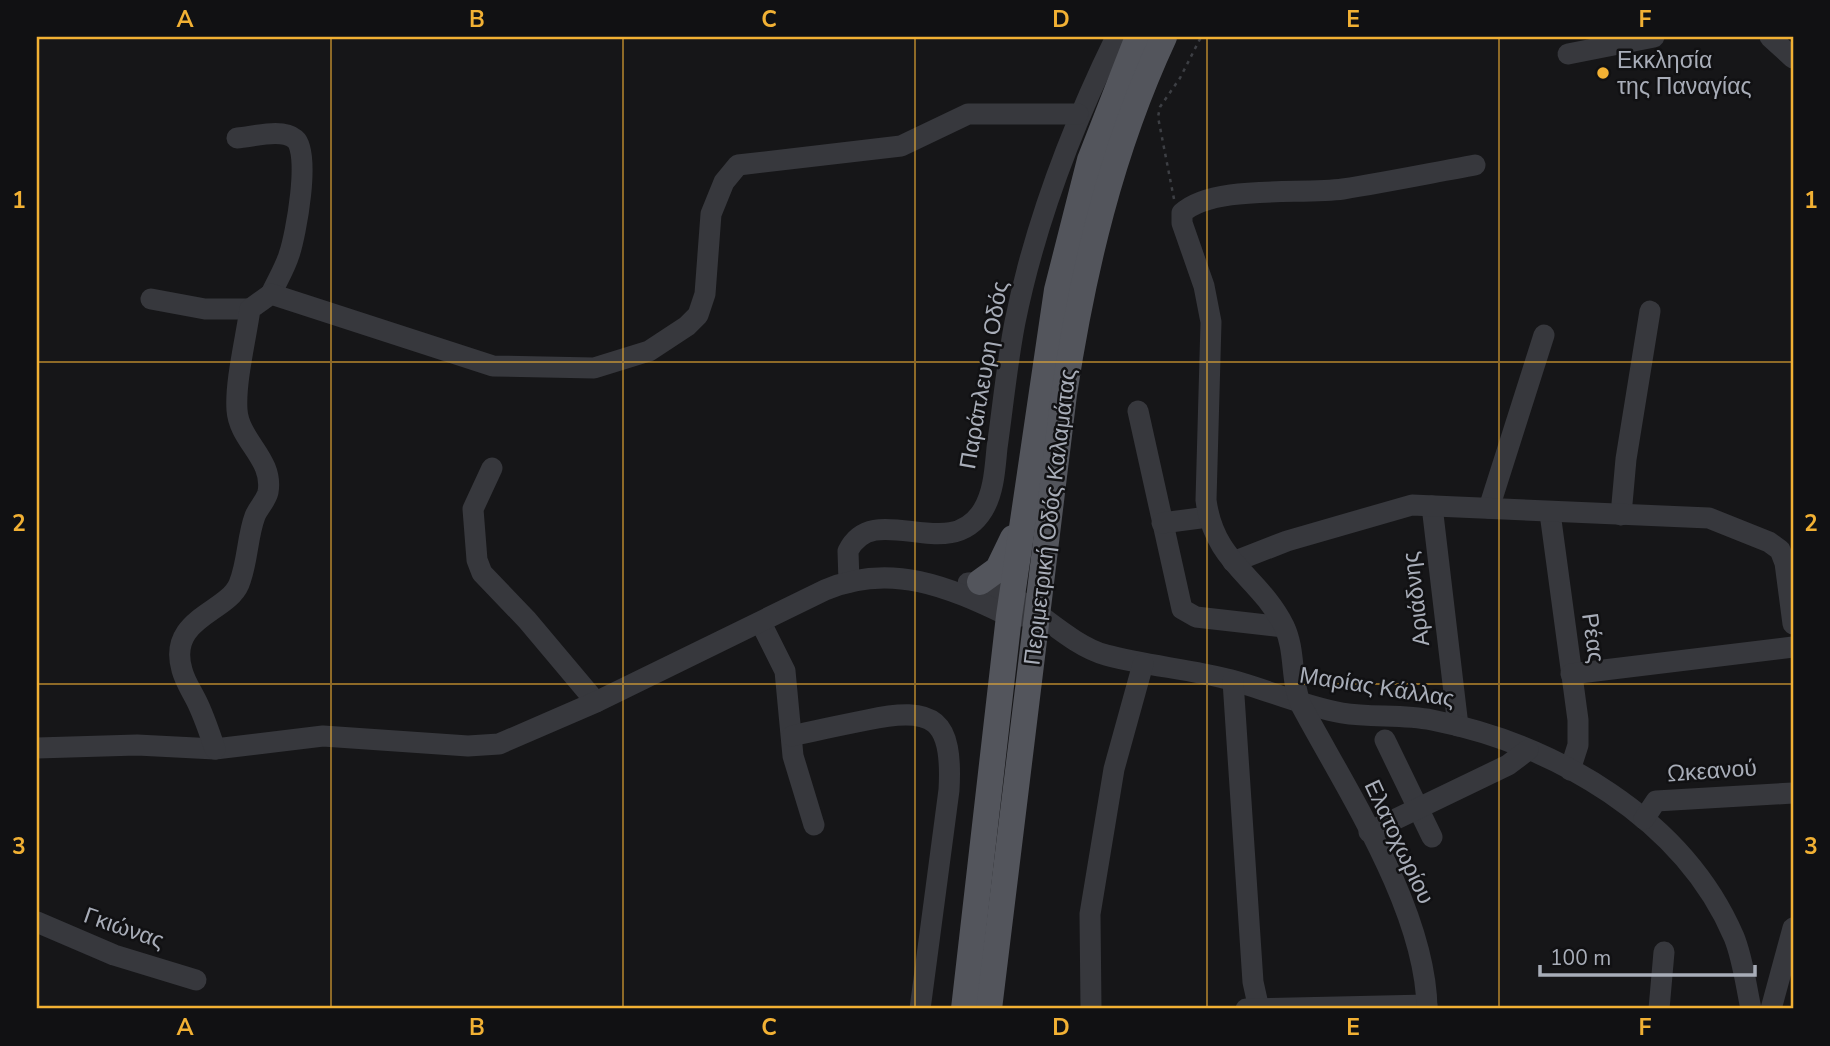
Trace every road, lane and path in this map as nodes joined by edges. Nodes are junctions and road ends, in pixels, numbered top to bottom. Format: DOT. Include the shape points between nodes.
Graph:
graph roads {
  1 [pos="1116,37"];
  2 [pos="1138,37"];
  3 [pos="1164,37"];
  4 [pos="1201,37"];
  5 [pos="1654,37"];
  6 [pos="1770,37"];
  7 [pos="1568,54"];
  8 [pos="1793,58"];
  9 [pos="1079,114"];
  10 [pos="237,138"];
  11 [pos="1475,165"];
  12 [pos="1182,213"];
  13 [pos="271,294"];
  14 [pos="151,299"];
  15 [pos="250,309"];
  16 [pos="1650,311"];
  17 [pos="1544,335"];
  18 [pos="1138,411"];
  19 [pos="492,468"];
  20 [pos="1027,493"];
  21 [pos="1432,506"];
  22 [pos="1489,508"];
  23 [pos="1550,513"];
  24 [pos="1621,515"];
  25 [pos="1208,516"];
  26 [pos="1162,523"];
  27 [pos="1233,562"];
  28 [pos="849,582"];
  29 [pos="980,582"];
  30 [pos="942,585"];
  31 [pos="1011,606"];
  32 [pos="1038,617"];
  33 [pos="761,623"];
  34 [pos="1793,624"];
  35 [pos="1284,627"];
  36 [pos="1793,647"];
  37 [pos="1143,664"];
  38 [pos="1571,674"];
  39 [pos="1233,681"];
  40 [pos="596,702"];
  41 [pos="1301,705"];
  42 [pos="1458,726"];
  43 [pos="792,736"];
  44 [pos="1385,740"];
  45 [pos="37,748"];
  46 [pos="215,749"];
  47 [pos="1528,750"];
  48 [pos="1570,770"];
  49 [pos="1793,793"];
  50 [pos="1418,808"];
  51 [pos="1644,819"];
  52 [pos="814,825"];
  53 [pos="1369,832"];
  54 [pos="1432,837"];
  55 [pos="37,922"];
  56 [pos="1793,928"];
  57 [pos="1664,952"];
  58 [pos="196,980"];
  59 [pos="1427,1007"];
  60 [pos="920,1009"];
  61 [pos="964,1009"];
  62 [pos="989,1009"];
  63 [pos="1091,1009"];
  64 [pos="1246,1009"];
  65 [pos="1259,1009"];
  66 [pos="1659,1009"];
  67 [pos="1751,1009"];
  68 [pos="1771,1009"];
  1 -- 9 [label="street, Παράπλευρη Οδός"];
  2 -- 20 [label="main road, Περιμετρική Οδός Καλαμάτας" via="1077,203 1057,290"];
  3 -- 32 [label="main road, Περιμετρική Οδός Καλαμάτας" via="1112,166 1080,296"];
  4 -- 12 [label="path" via="1158,117 1169,186"];
  5 -- 7 [label="street"];
  6 -- 8 [label="street"];
  9 -- 13 [label="street" via="968,114 901,146 738,164 724,182 711,214 705,294 698,315 649,351 594,368 493,366"];
  9 -- 28 [label="street, Παράπλευρη Οδός" via="1050,194 1015,321 988,501 973,522 953,533 877,529 863,533 848,551"];
  10 -- 13 [label="street" via="285,133 297,140 301,151 302,176 290,253"];
  11 -- 12 [label="street" via="1342,189 1230,195 1198,201"];
  12 -- 25 [label="street" via="1210,322"];
  13 -- 15 [label="street"];
  14 -- 15 [label="street" via="205,309"];
  15 -- 46 [label="street" via="237,410 243,434 267,473 268,494 256,515 239,584 232,595 192,626 182,642 181,670"];
  16 -- 24 [label="street"];
  17 -- 22 [label="street"];
  18 -- 26 [label="street"];
  19 -- 40 [label="street" via="473,509 482,573"];
  20 -- 29 [label="main road" via="1007,554 998,569"];
  20 -- 31 [label="main road, Περιμετρική Οδός Καλαμάτας"];
  21 -- 22 [label="street"];
  21 -- 27 [label="street" via="1395,508"];
  21 -- 42 [label="street, Αριάδνης"];
  22 -- 23 [label="street"];
  23 -- 24 [label="street"];
  23 -- 38 [label="street, Ρέας"];
  24 -- 34 [label="street" via="1709,518 1776,546 1785,562"];
  25 -- 26 [label="street"];
  25 -- 27 [label="street" via="1217,542"];
  26 -- 35 [label="street" via="1178,600 1188,614"];
  27 -- 35 [label="street"];
  28 -- 30 [label="street" via="907,579"];
  28 -- 33 [label="street"];
  29 -- 30 [label="street"];
  29 -- 31 [label="street"];
  30 -- 31 [label="street"];
  31 -- 32 [label="street, Μαρίας Κάλλας"];
  31 -- 61 [label="main road, Περιμετρική Οδός Καλαμάτας"];
  32 -- 37 [label="street, Μαρίας Κάλλας" via="1083,646"];
  32 -- 62 [label="main road, Περιμετρική Οδός Καλαμάτας"];
  33 -- 40 [label="street"];
  33 -- 43 [label="street" via="785,671"];
  35 -- 41 [label="street, Ελατοχωρίου"];
  36 -- 38 [label="street"];
  37 -- 39 [label="street, Μαρίας Κάλλας"];
  37 -- 63 [label="street" via="1114,769 1090,914"];
  38 -- 48 [label="street, Ρέας" via="1579,733"];
  39 -- 41 [label="street, Μαρίας Κάλλας"];
  39 -- 65 [label="street" via="1253,982"];
  40 -- 46 [label="street" via="499,744 483,746 323,736"];
  41 -- 42 [label="street, Μαρίας Κάλλας"];
  41 -- 53 [label="street, Ελατοχωρίου"];
  42 -- 47 [label="street, Μαρίας Κάλλας"];
  43 -- 52 [label="street" via="796,769"];
  43 -- 60 [label="street" via="914,713 930,718 946,740 949,790"];
  44 -- 50 [label="street"];
  45 -- 46 [label="street" via="137,745"];
  47 -- 48 [label="street, Μαρίας Κάλλας"];
  47 -- 50 [label="street" via="1508,765"];
  48 -- 51 [label="street, Μαρίας Κάλλας"];
  49 -- 51 [label="street, Ωκεανού" via="1656,802"];
  50 -- 53 [label="street"];
  50 -- 54 [label="street"];
  51 -- 67 [label="street, Μαρίας Κάλλας" via="1695,873 1717,905 1735,939"];
  53 -- 59 [label="street, Ελατοχωρίου" via="1405,909"];
  55 -- 58 [label="street, Γκιώνας" via="114,955"];
  56 -- 68 [label="street"];
  57 -- 66 [label="street"];
  59 -- 65 [label="street"];
  64 -- 65 [label="street"];
}
